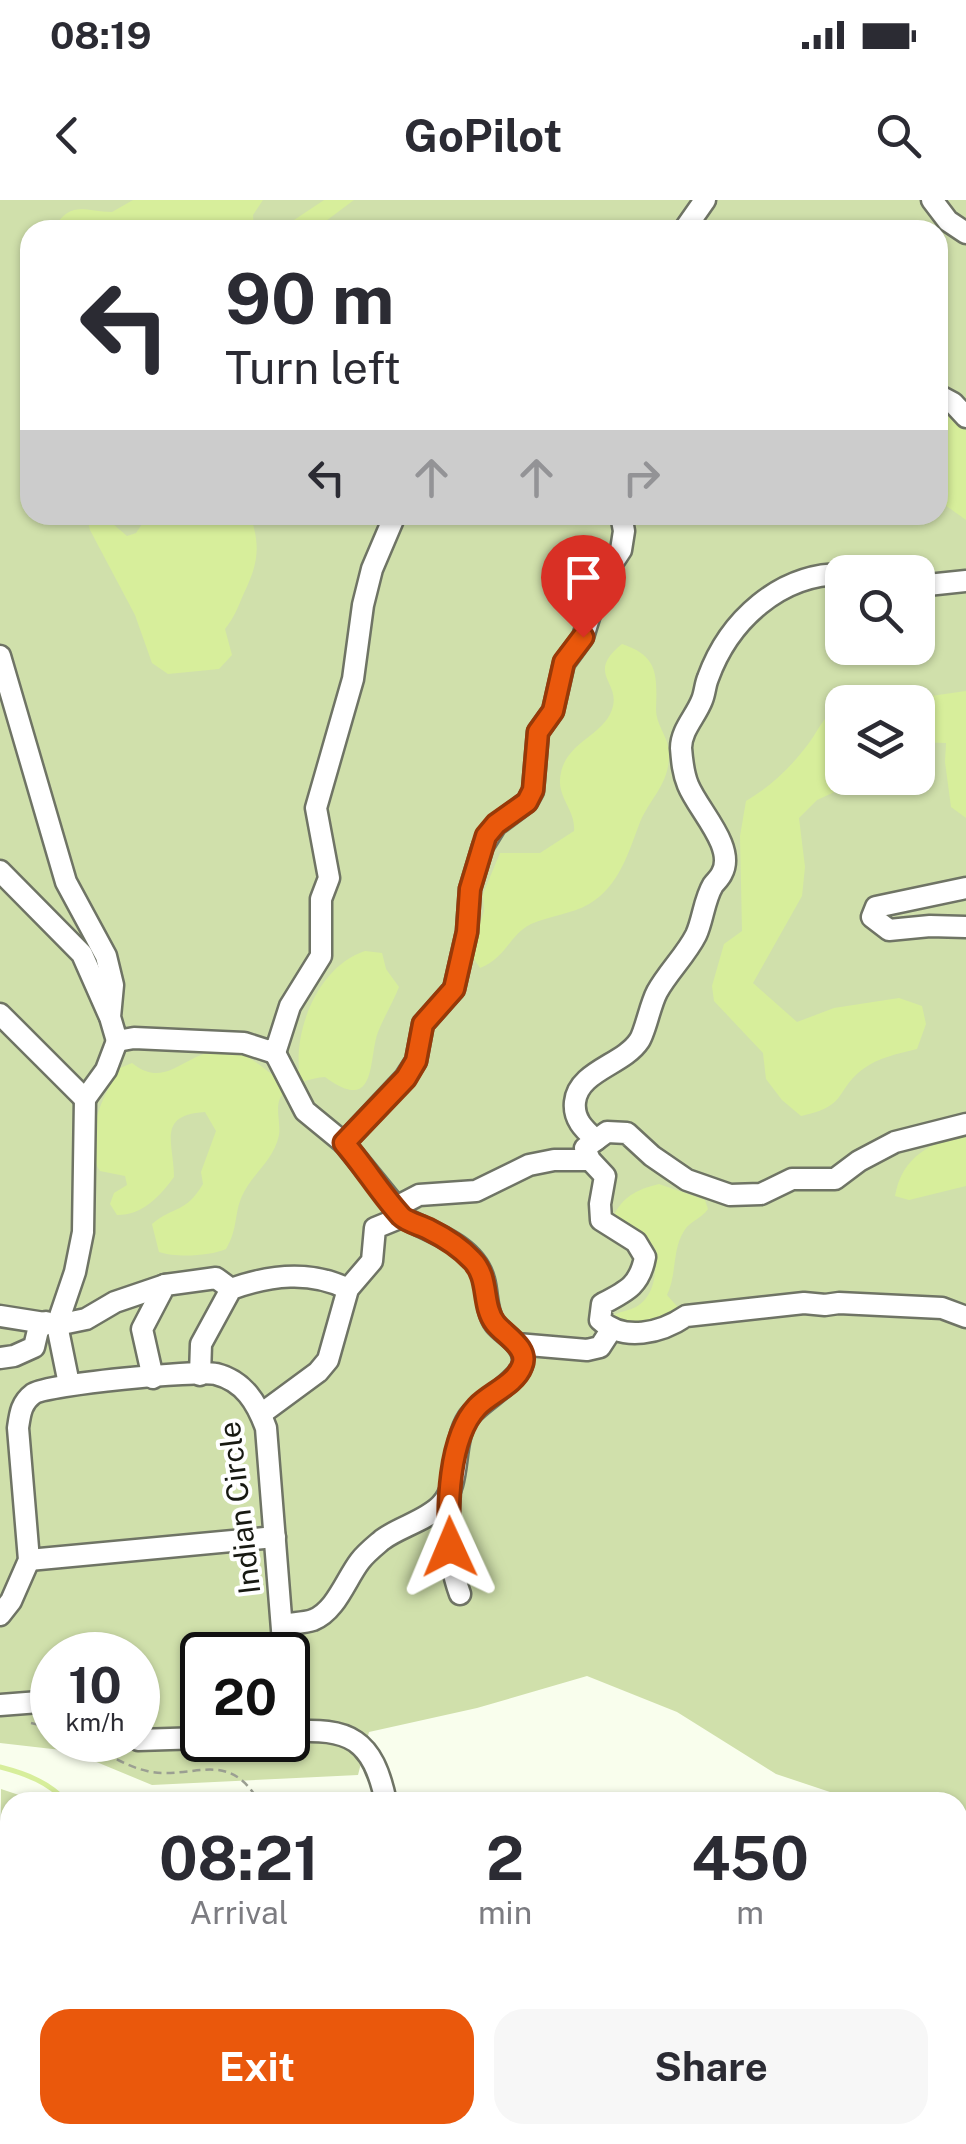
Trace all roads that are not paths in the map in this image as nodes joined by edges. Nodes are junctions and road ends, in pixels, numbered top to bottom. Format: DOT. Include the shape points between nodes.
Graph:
graph roads {
  1 [pos="932,200"];
  2 [pos="947,220"];
  3 [pos="391,525"];
  4 [pos="623,525"];
  5 [pos="825,574"];
  6 [pos="966,581"];
  7 [pos="935,584"];
  8 [pos="0,656"];
  9 [pos="0,871"];
  10 [pos="966,888"];
  11 [pos="966,927"];
  12 [pos="0,1014"];
  13 [pos="110,1017"];
  14 [pos="117,1041"];
  15 [pos="275,1053"];
  16 [pos="84,1099"];
  17 [pos="966,1124"];
  18 [pos="344,1143"];
  19 [pos="593,1150"];
  20 [pos="399,1212"];
  21 [pos="165,1285"];
  22 [pos="231,1289"];
  23 [pos="348,1290"];
  24 [pos="0,1316"];
  25 [pos="966,1317"];
  26 [pos="52,1324"];
  27 [pos="611,1330"];
  28 [pos="517,1344"];
  29 [pos="0,1358"];
  30 [pos="200,1374"];
  31 [pos="153,1378"];
  32 [pos="69,1384"];
  33 [pos="261,1414"];
  34 [pos="450,1489"];
  35 [pos="275,1537"];
  36 [pos="29,1560"];
  37 [pos="460,1594"];
  38 [pos="0,1615"];
  39 [pos="283,1625"];
  40 [pos="283,1632"];
  41 [pos="30,1703"];
  42 [pos="0,1705"];
  43 [pos="310,1730"];
  44 [pos="384,1792"];
  1 -- 2 [label="lane"];
  3 -- 15 [label="lane" via="372,569 353,679 316,808 328,878 321,899 322,956 290,1006"];
  4 -- 18 [label="lane" via="621,550 600,582 583,637 564,662 553,711 538,732 533,790 483,846 454,989 423,1024 406,1078"];
  5 -- 19 [label="lane" via="762,600 731,636 681,740 687,782 726,853 724,872 712,886 695,937 658,990 640,1041 584,1082 575,1102"];
  6 -- 7 [label="lane"];
  8 -- 13 [label="lane" via="66,882 106,956 113,985"];
  9 -- 13 [label="lane" via="82,954"];
  10 -- 11 [label="lane" via="876,908 872,918 888,930"];
  12 -- 16 [label="lane"];
  13 -- 14 [label="lane"];
  14 -- 15 [label="lane" via="244,1042"];
  14 -- 16 [label="lane"];
  15 -- 18 [label="lane" via="306,1111"];
  16 -- 26 [label="lane" via="83,1232 75,1272"];
  17 -- 19 [label="lane" via="895,1142 836,1179 792,1178 761,1194 730,1195 687,1180 626,1133 607,1132"];
  18 -- 20 [label="lane"];
  19 -- 20 [label="lane" via="529,1165 476,1191 420,1195"];
  19 -- 27 [label="lane" via="605,1176 601,1220 636,1242 645,1256 642,1275 602,1304 600,1320"];
  20 -- 23 [label="lane" via="375,1228 372,1261"];
  20 -- 28 [label="lane" via="475,1262 493,1321"];
  21 -- 22 [label="lane" via="216,1278"];
  21 -- 26 [label="lane" via="86,1319"];
  21 -- 31 [label="lane" via="142,1329"];
  22 -- 23 [label="lane" via="260,1278 312,1276"];
  22 -- 30 [label="lane" via="200,1344"];
  23 -- 33 [label="lane" via="328,1360"];
  24 -- 26 [label="lane"];
  25 -- 27 [label="lane" via="942,1308 804,1303 686,1316 638,1334"];
  26 -- 29 [label="lane" via="38,1330 34,1347"];
  26 -- 32 [label="lane"];
  27 -- 28 [label="lane" via="600,1348 587,1350"];
  28 -- 34 [label="lane" via="522,1367 466,1421"];
  30 -- 31 [label="lane, Indian Circle"];
  30 -- 33 [label="lane, Indian Circle" via="238,1384"];
  31 -- 32 [label="lane, Indian Circle"];
  32 -- 36 [label="lane, Indian Circle" via="36,1392 21,1407"];
  33 -- 35 [label="lane, Indian Circle"];
  34 -- 37 [label="lane" via="453,1576"];
  34 -- 39 [label="lane" via="441,1506 361,1559 324,1612"];
  35 -- 36 [label="lane"];
  35 -- 39 [label="lane, Indian Circle"];
  36 -- 38 [label="lane, Indian Circle"];
  39 -- 40 [label="lane, Indian Circle"];
  41 -- 42 [label="lane"];
  43 -- 44 [label="lane" via="348,1736 367,1750"];
}
